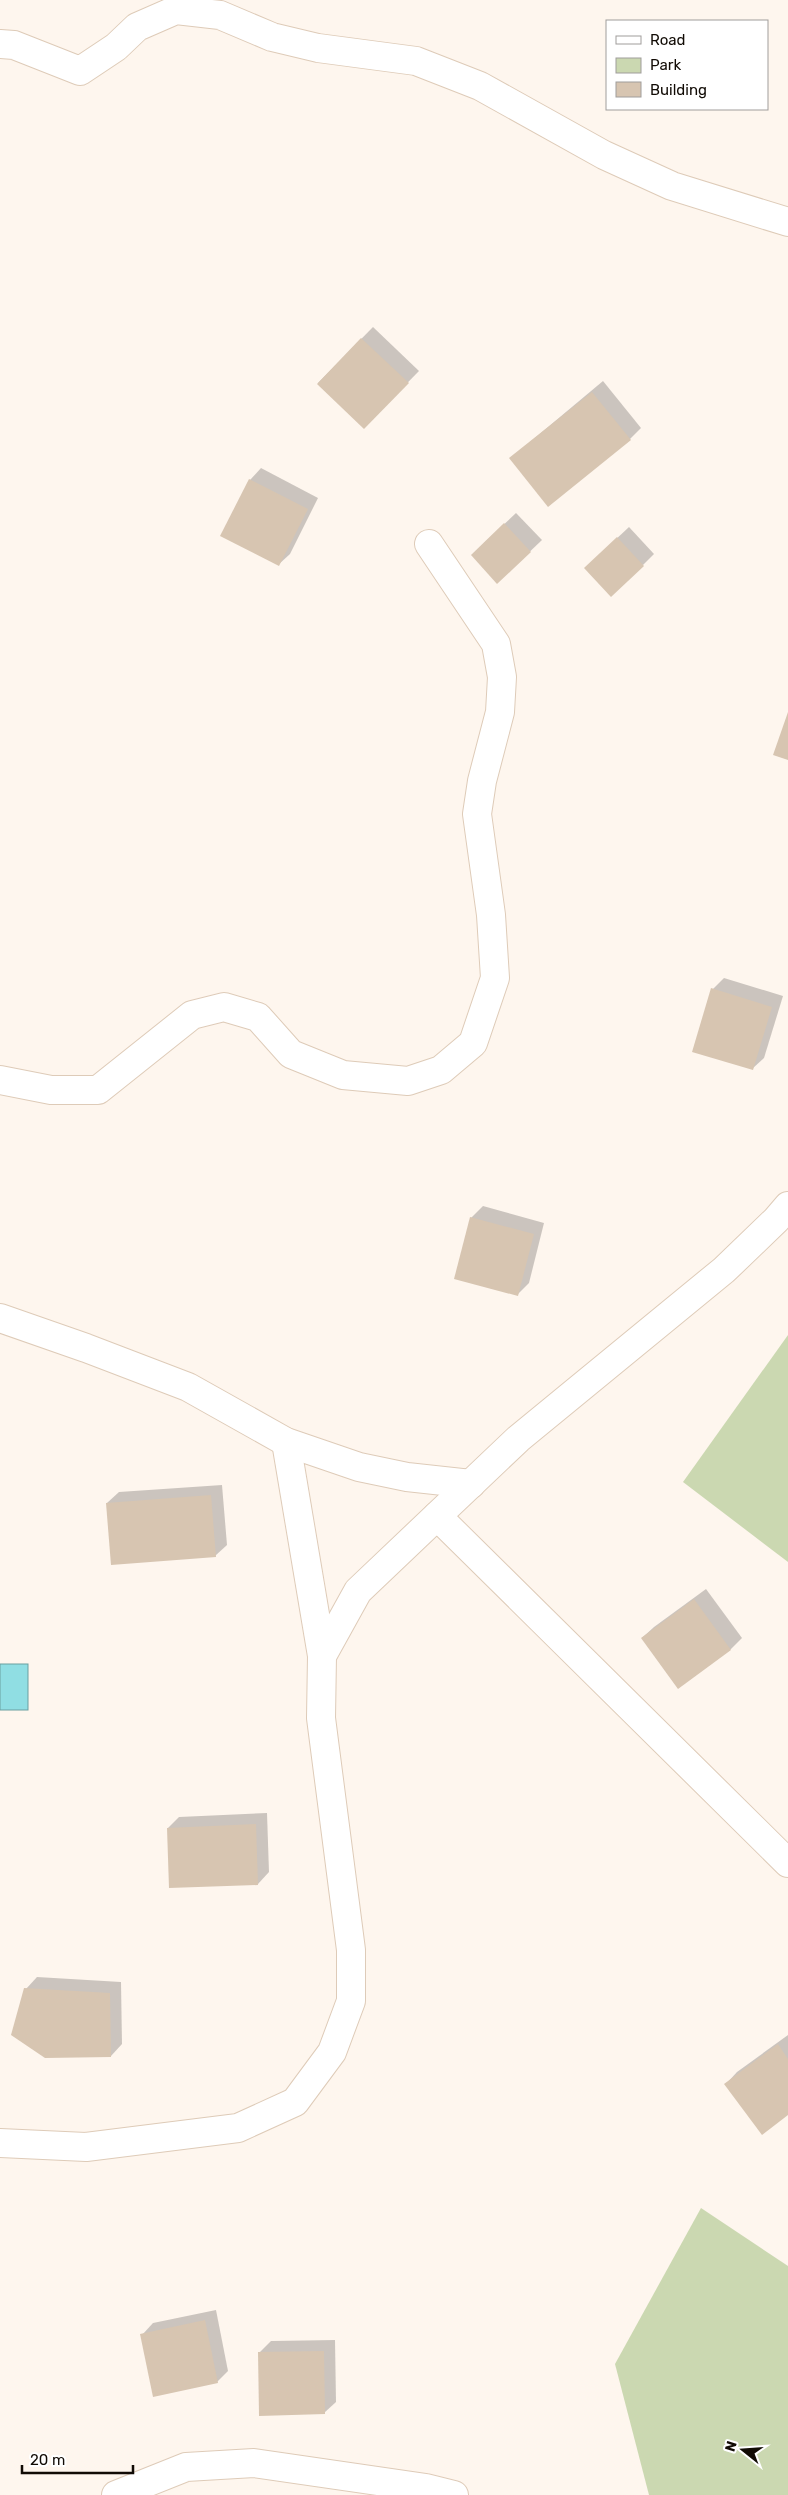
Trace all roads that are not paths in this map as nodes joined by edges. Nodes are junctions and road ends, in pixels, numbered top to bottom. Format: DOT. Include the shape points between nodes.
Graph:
graph roads {
  1 [pos="0,44"];
  2 [pos="788,222"];
  3 [pos="429,544"];
  4 [pos="0,1080"];
  5 [pos="788,1206"];
  6 [pos="0,1318"];
  7 [pos="286,1442"];
  8 [pos="471,1484"];
  9 [pos="437,1516"];
  10 [pos="322,1656"];
  11 [pos="788,1863"];
  12 [pos="0,2142"];
  13 [pos="116,2495"];
  14 [pos="454,2495"];
  1 -- 2 [label="street" via="14,45 80,70 116,47 137,27 176,10 220,15 272,36 318,48 416,61 480,86 604,155 672,186"];
  3 -- 4 [label="street" via="496,644 502,677 500,712 477,814 491,915 495,978 473,1043 441,1070 408,1081 343,1075 291,1054 258,1017 224,1007 192,1015 98,1090 50,1090"];
  5 -- 8 [label="street" via="724,1270 518,1439"];
  6 -- 7 [label="street" via="188,1387"];
  7 -- 8 [label="street" via="359,1467 407,1477"];
  7 -- 10 [label="street"];
  8 -- 9 [label="street"];
  9 -- 10 [label="street" via="358,1591"];
  9 -- 11 [label="street"];
  10 -- 12 [label="street" via="322,1718 351,1950 351,2001 332,2052 295,2102 238,2128 86,2147"];
  13 -- 14 [label="street" via="186,2467 254,2463"];
}
